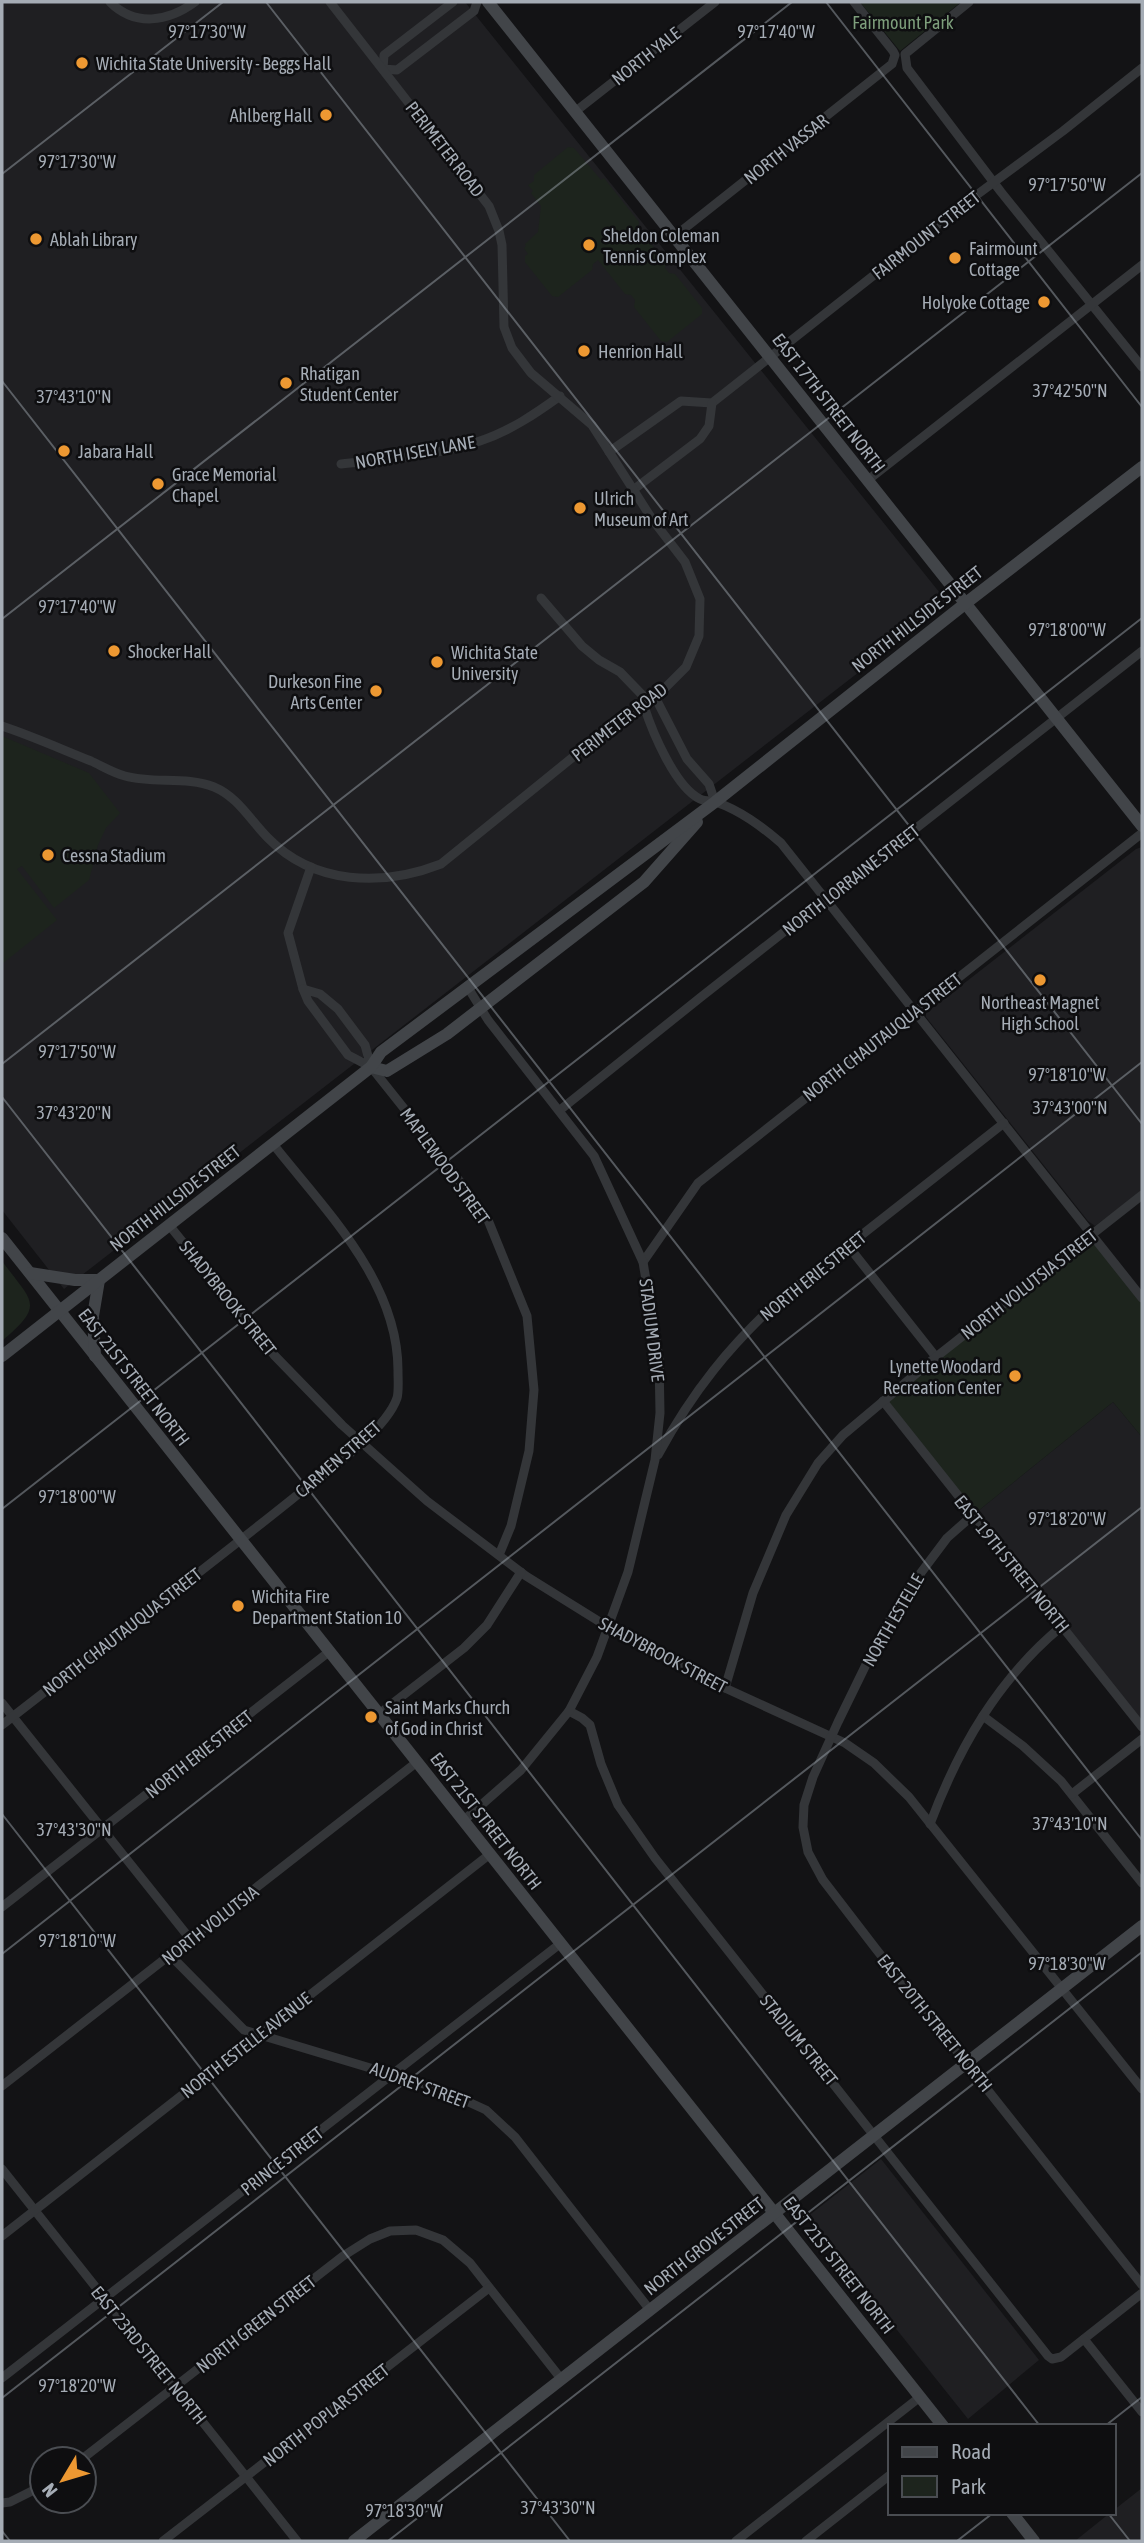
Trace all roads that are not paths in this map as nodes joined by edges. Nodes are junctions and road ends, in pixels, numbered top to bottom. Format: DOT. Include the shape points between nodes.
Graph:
graph roads {
  1 [pos="110,2"];
  2 [pos="195,2"];
  3 [pos="330,2"];
  4 [pos="453,2"];
  5 [pos="477,2"];
  6 [pos="488,2"];
  7 [pos="716,2"];
  8 [pos="854,2"];
  9 [pos="969,2"];
  10 [pos="900,59"];
  11 [pos="1142,68"];
  12 [pos="383,69"];
  13 [pos="576,111"];
  14 [pos="994,182"];
  15 [pos="675,236"];
  16 [pos="1142,265"];
  17 [pos="1091,306"];
  18 [pos="771,357"];
  19 [pos="1142,368"];
  20 [pos="560,396"];
  21 [pos="712,403"];
  22 [pos="609,452"];
  23 [pos="341,464"];
  24 [pos="1142,467"];
  25 [pos="868,480"];
  26 [pos="633,489"];
  27 [pos="541,598"];
  28 [pos="966,603"];
  29 [pos="1142,651"];
  30 [pos="649,702"];
  31 [pos="1056,718"];
  32 [pos="2,726"];
  33 [pos="715,802"];
  34 [pos="1142,826"];
  35 [pos="1142,833"];
  36 [pos="311,867"];
  37 [pos="826,900"];
  38 [pos="467,986"];
  39 [pos="303,989"];
  40 [pos="481,1008"];
  41 [pos="914,1011"];
  42 [pos="371,1068"];
  43 [pos="560,1110"];
  44 [pos="1004,1123"];
  45 [pos="273,1144"];
  46 [pos="1142,1195"];
  47 [pos="169,1225"];
  48 [pos="1093,1235"];
  49 [pos="2,1238"];
  50 [pos="849,1247"];
  51 [pos="643,1262"];
  52 [pos="30,1273"];
  53 [pos="99,1280"];
  54 [pos="1142,1298"];
  55 [pos="60,1311"];
  56 [pos="2,1356"];
  57 [pos="95,1357"];
  58 [pos="936,1357"];
  59 [pos="883,1401"];
  60 [pos="361,1442"];
  61 [pos="655,1460"];
  62 [pos="972,1515"];
  63 [pos="242,1539"];
  64 [pos="499,1556"];
  65 [pos="521,1573"];
  66 [pos="1062,1626"];
  67 [pos="608,1627"];
  68 [pos="330,1651"];
  69 [pos="725,1688"];
  70 [pos="2,1703"];
  71 [pos="569,1711"];
  72 [pos="379,1714"];
  73 [pos="13,1716"];
  74 [pos="983,1716"];
  75 [pos="2,1725"];
  76 [pos="1142,1727"];
  77 [pos="831,1737"];
  78 [pos="1142,1739"];
  79 [pos="417,1762"];
  80 [pos="1072,1794"];
  81 [pos="463,1821"];
  82 [pos="930,1824"];
  83 [pos="102,1829"];
  84 [pos="490,1854"];
  85 [pos="1142,1883"];
  86 [pos="2,1907"];
  87 [pos="1142,1926"];
  88 [pos="191,1940"];
  89 [pos="561,1943"];
  90 [pos="171,1956"];
  91 [pos="1062,1989"];
  92 [pos="261,2035"];
  93 [pos="967,2063"];
  94 [pos="394,2075"];
  95 [pos="2,2086"];
  96 [pos="1142,2090"];
  97 [pos="875,2135"];
  98 [pos="2,2169"];
  99 [pos="34,2210"];
  100 [pos="775,2212"];
  101 [pos="2,2236"];
  102 [pos="1142,2285"];
  103 [pos="489,2288"];
  104 [pos="1142,2294"];
  105 [pos="104,2299"];
  106 [pos="650,2310"];
  107 [pos="1084,2339"];
  108 [pos="2,2378"];
  109 [pos="562,2380"];
  110 [pos="175,2388"];
  111 [pos="920,2396"];
  112 [pos="1142,2412"];
  113 [pos="941,2424"];
  114 [pos="98,2447"];
  115 [pos="246,2477"];
  116 [pos="888,2477"];
  117 [pos="28,2493"];
  118 [pos="2,2503"];
  119 [pos="1014,2515"];
  120 [pos="163,2541"];
  121 [pos="297,2541"];
  122 [pos="354,2541"];
  123 [pos="736,2541"];
  124 [pos="806,2541"];
  125 [pos="1034,2541"];
  1 -- 2 [label="street" via="129,15 156,20 178,14"];
  3 -- 12 [label="street, PERIMETER ROAD"];
  4 -- 12 [label="street" via="384,55"];
  5 -- 12 [label="street" via="474,11 397,70"];
  6 -- 13 [label="main road, EAST 17TH STREET NORTH"];
  7 -- 13 [label="street, NORTH YALE"];
  8 -- 10 [label="street"];
  9 -- 10 [label="street, NORTH VASSAR"];
  10 -- 14 [label="street"];
  10 -- 15 [label="street, NORTH VASSAR"];
  11 -- 14 [label="street, FAIRMOUNT STREET"];
  12 -- 20 [label="street, PERIMETER ROAD" via="489,206 502,245 505,327 512,348 531,373"];
  13 -- 15 [label="main road, EAST 17TH STREET NORTH"];
  14 -- 17 [label="street"];
  14 -- 18 [label="street, FAIRMOUNT STREET"];
  15 -- 18 [label="main road, EAST 17TH STREET NORTH"];
  16 -- 17 [label="street"];
  17 -- 19 [label="street"];
  17 -- 25 [label="street"];
  18 -- 21 [label="street, FAIRMOUNT STREET"];
  18 -- 25 [label="main road, EAST 17TH STREET NORTH"];
  20 -- 22 [label="street, PERIMETER ROAD" via="592,425"];
  20 -- 23 [label="street, NORTH ISELY LANE" via="482,440"];
  21 -- 22 [label="street" via="681,401"];
  21 -- 26 [label="street" via="709,426 700,439"];
  22 -- 26 [label="street, PERIMETER ROAD"];
  24 -- 28 [label="main road, NORTH HILLSIDE STREET"];
  25 -- 28 [label="main road, EAST 17TH STREET NORTH"];
  26 -- 30 [label="street, PERIMETER ROAD" via="685,562 700,598 699,636 686,667"];
  27 -- 30 [label="street" via="582,646 620,673"];
  28 -- 31 [label="main road, EAST 17TH STREET NORTH"];
  28 -- 33 [label="main road, NORTH HILLSIDE STREET"];
  29 -- 31 [label="street, NORTH LORRAINE STREET"];
  30 -- 33 [label="street" via="709,784"];
  30 -- 33 [label="street" via="655,739 681,782 699,799"];
  30 -- 36 [label="street, PERIMETER ROAD" via="440,864 391,879 338,877"];
  31 -- 34 [label="main road, EAST 17TH STREET NORTH"];
  31 -- 37 [label="street, NORTH LORRAINE STREET"];
  32 -- 36 [label="street, PERIMETER ROAD" via="125,776 197,781 217,788 239,804 276,846"];
  33 -- 37 [label="street" via="750,818 781,843"];
  33 -- 38 [label="main road, NORTH HILLSIDE STREET"];
  33 -- 40 [label="main road, NORTH HILLSIDE STREET" via="644,882"];
  35 -- 41 [label="street, NORTH CHAUTAUQUA STREET"];
  36 -- 39 [label="street" via="288,933"];
  37 -- 41 [label="street"];
  37 -- 43 [label="street, NORTH LORRAINE STREET"];
  38 -- 40 [label="street, STADIUM DRIVE"];
  38 -- 42 [label="main road, NORTH HILLSIDE STREET" via="381,1052"];
  39 -- 42 [label="street" via="348,1055"];
  39 -- 42 [label="street" via="320,994 338,1009 365,1045"];
  40 -- 42 [label="main road, NORTH HILLSIDE STREET" via="387,1071"];
  40 -- 43 [label="street, STADIUM DRIVE"];
  41 -- 44 [label="street"];
  41 -- 51 [label="street, NORTH CHAUTAUQUA STREET" via="698,1183"];
  42 -- 45 [label="main road, NORTH HILLSIDE STREET"];
  42 -- 64 [label="street, MAPLEWOOD STREET" via="488,1220 527,1316 534,1390 529,1451 511,1527"];
  43 -- 51 [label="street, STADIUM DRIVE" via="594,1156"];
  44 -- 48 [label="street"];
  44 -- 50 [label="street, NORTH ERIE STREET"];
  45 -- 47 [label="main road, NORTH HILLSIDE STREET"];
  45 -- 60 [label="street, CARMEN STREET" via="366,1264 388,1315 398,1360 398,1397 383,1422"];
  46 -- 48 [label="street, NORTH VOLUTSIA STREET"];
  47 -- 53 [label="main road, NORTH HILLSIDE STREET"];
  47 -- 60 [label="street, SHADYBROOK STREET" via="274,1355"];
  48 -- 54 [label="street"];
  48 -- 58 [label="street, NORTH VOLUTSIA STREET"];
  49 -- 52 [label="main road, EAST 21ST STREET NORTH"];
  50 -- 58 [label="street"];
  50 -- 61 [label="street, NORTH ERIE STREET" via="752,1325 688,1403"];
  51 -- 61 [label="street, STADIUM DRIVE" via="659,1358"];
  52 -- 53 [label="main road"];
  52 -- 55 [label="main road, EAST 21ST STREET NORTH"];
  53 -- 55 [label="main road, NORTH HILLSIDE STREET"];
  53 -- 57 [label="main road" via="93,1317"];
  55 -- 56 [label="main road, NORTH HILLSIDE STREET"];
  55 -- 57 [label="main road, EAST 21ST STREET NORTH"];
  57 -- 63 [label="main road, EAST 21ST STREET NORTH"];
  58 -- 59 [label="street, NORTH VOLUTSIA STREET"];
  59 -- 62 [label="street, EAST 19TH STREET NORTH"];
  59 -- 69 [label="street, NORTH VOLUTSIA STREET" via="818,1463 786,1515 753,1593"];
  60 -- 63 [label="street, CARMEN STREET"];
  60 -- 64 [label="street, SHADYBROOK STREET"];
  61 -- 67 [label="street, STADIUM DRIVE" via="628,1572"];
  62 -- 66 [label="street, EAST 19TH STREET NORTH"];
  62 -- 77 [label="street, NORTH ESTELLE" via="947,1538 905,1594"];
  63 -- 68 [label="main road, EAST 21ST STREET NORTH"];
  63 -- 73 [label="street, NORTH CHAUTAUQUA STREET"];
  64 -- 65 [label="street, SHADYBROOK STREET"];
  65 -- 67 [label="street, SHADYBROOK STREET"];
  65 -- 72 [label="street" via="487,1625 464,1648"];
  66 -- 74 [label="street" via="1009,1679"];
  66 -- 76 [label="street, EAST 19TH STREET NORTH"];
  67 -- 69 [label="street, SHADYBROOK STREET"];
  67 -- 71 [label="street, STADIUM DRIVE"];
  68 -- 72 [label="main road, EAST 21ST STREET NORTH"];
  68 -- 83 [label="street, NORTH ERIE STREET"];
  69 -- 77 [label="street, SHADYBROOK STREET"];
  70 -- 73 [label="street"];
  71 -- 81 [label="street" via="521,1770"];
  71 -- 97 [label="street, STADIUM STREET" via="590,1726 618,1805 654,1858"];
  72 -- 79 [label="main road, EAST 21ST STREET NORTH"];
  73 -- 75 [label="street, NORTH CHAUTAUQUA STREET"];
  73 -- 83 [label="street"];
  74 -- 80 [label="street" via="1023,1746"];
  74 -- 82 [label="street" via="948,1776"];
  77 -- 82 [label="street, SHADYBROOK STREET" via="874,1763"];
  77 -- 93 [label="street, EAST 20TH STREET NORTH" via="804,1805 808,1852 823,1880"];
  78 -- 80 [label="street"];
  79 -- 81 [label="main road, EAST 21ST STREET NORTH"];
  79 -- 88 [label="street, NORTH VOLUTSIA"];
  80 -- 85 [label="street"];
  81 -- 84 [label="main road, EAST 21ST STREET NORTH"];
  82 -- 91 [label="street, SHADYBROOK STREET"];
  83 -- 86 [label="street, NORTH ERIE STREET"];
  83 -- 88 [label="street"];
  84 -- 89 [label="main road, EAST 21ST STREET NORTH"];
  84 -- 92 [label="street, NORTH ESTELLE AVENUE"];
  87 -- 91 [label="main road, NORTH GROVE STREET"];
  88 -- 90 [label="street, NORTH VOLUTSIA"];
  89 -- 94 [label="street, PRINCE STREET"];
  89 -- 100 [label="main road, EAST 21ST STREET NORTH"];
  90 -- 92 [label="street, AUDREY STREET" via="244,2030"];
  90 -- 95 [label="street, NORTH VOLUTSIA"];
  91 -- 93 [label="main road, NORTH GROVE STREET"];
  91 -- 96 [label="street, SHADYBROOK STREET"];
  92 -- 94 [label="street, AUDREY STREET"];
  92 -- 99 [label="street, NORTH ESTELLE AVENUE"];
  93 -- 97 [label="main road, NORTH GROVE STREET"];
  93 -- 102 [label="street, EAST 20TH STREET NORTH"];
  94 -- 105 [label="street, PRINCE STREET"];
  94 -- 106 [label="street, AUDREY STREET" via="440,2089 500,2121"];
  97 -- 100 [label="main road, NORTH GROVE STREET"];
  97 -- 107 [label="street, STADIUM STREET" via="1052,2359"];
  98 -- 99 [label="street, EAST 23RD STREET NORTH"];
  99 -- 101 [label="street, NORTH ESTELLE AVENUE"];
  99 -- 105 [label="street, EAST 23RD STREET NORTH"];
  100 -- 106 [label="main road, NORTH GROVE STREET"];
  100 -- 111 [label="main road, EAST 21ST STREET NORTH"];
  103 -- 109 [label="street"];
  103 -- 110 [label="street, NORTH GREEN STREET" via="470,2263 443,2240 416,2230 390,2231 344,2256"];
  103 -- 115 [label="street, NORTH POPLAR STREET"];
  104 -- 107 [label="street"];
  105 -- 108 [label="street, PRINCE STREET"];
  105 -- 110 [label="street, EAST 23RD STREET NORTH"];
  106 -- 109 [label="main road, NORTH GROVE STREET"];
  107 -- 112 [label="street"];
  109 -- 122 [label="main road, NORTH GROVE STREET"];
  110 -- 114 [label="street, NORTH GREEN STREET"];
  110 -- 115 [label="street, EAST 23RD STREET NORTH"];
  111 -- 113 [label="main road, EAST 21ST STREET NORTH"];
  111 -- 123 [label="street"];
  115 -- 120 [label="street, NORTH POPLAR STREET"];
  115 -- 121 [label="street, EAST 23RD STREET NORTH"];
  116 -- 124 [label="street"];
  117 -- 118 [label="street"];
  119 -- 125 [label="main road"];
}
